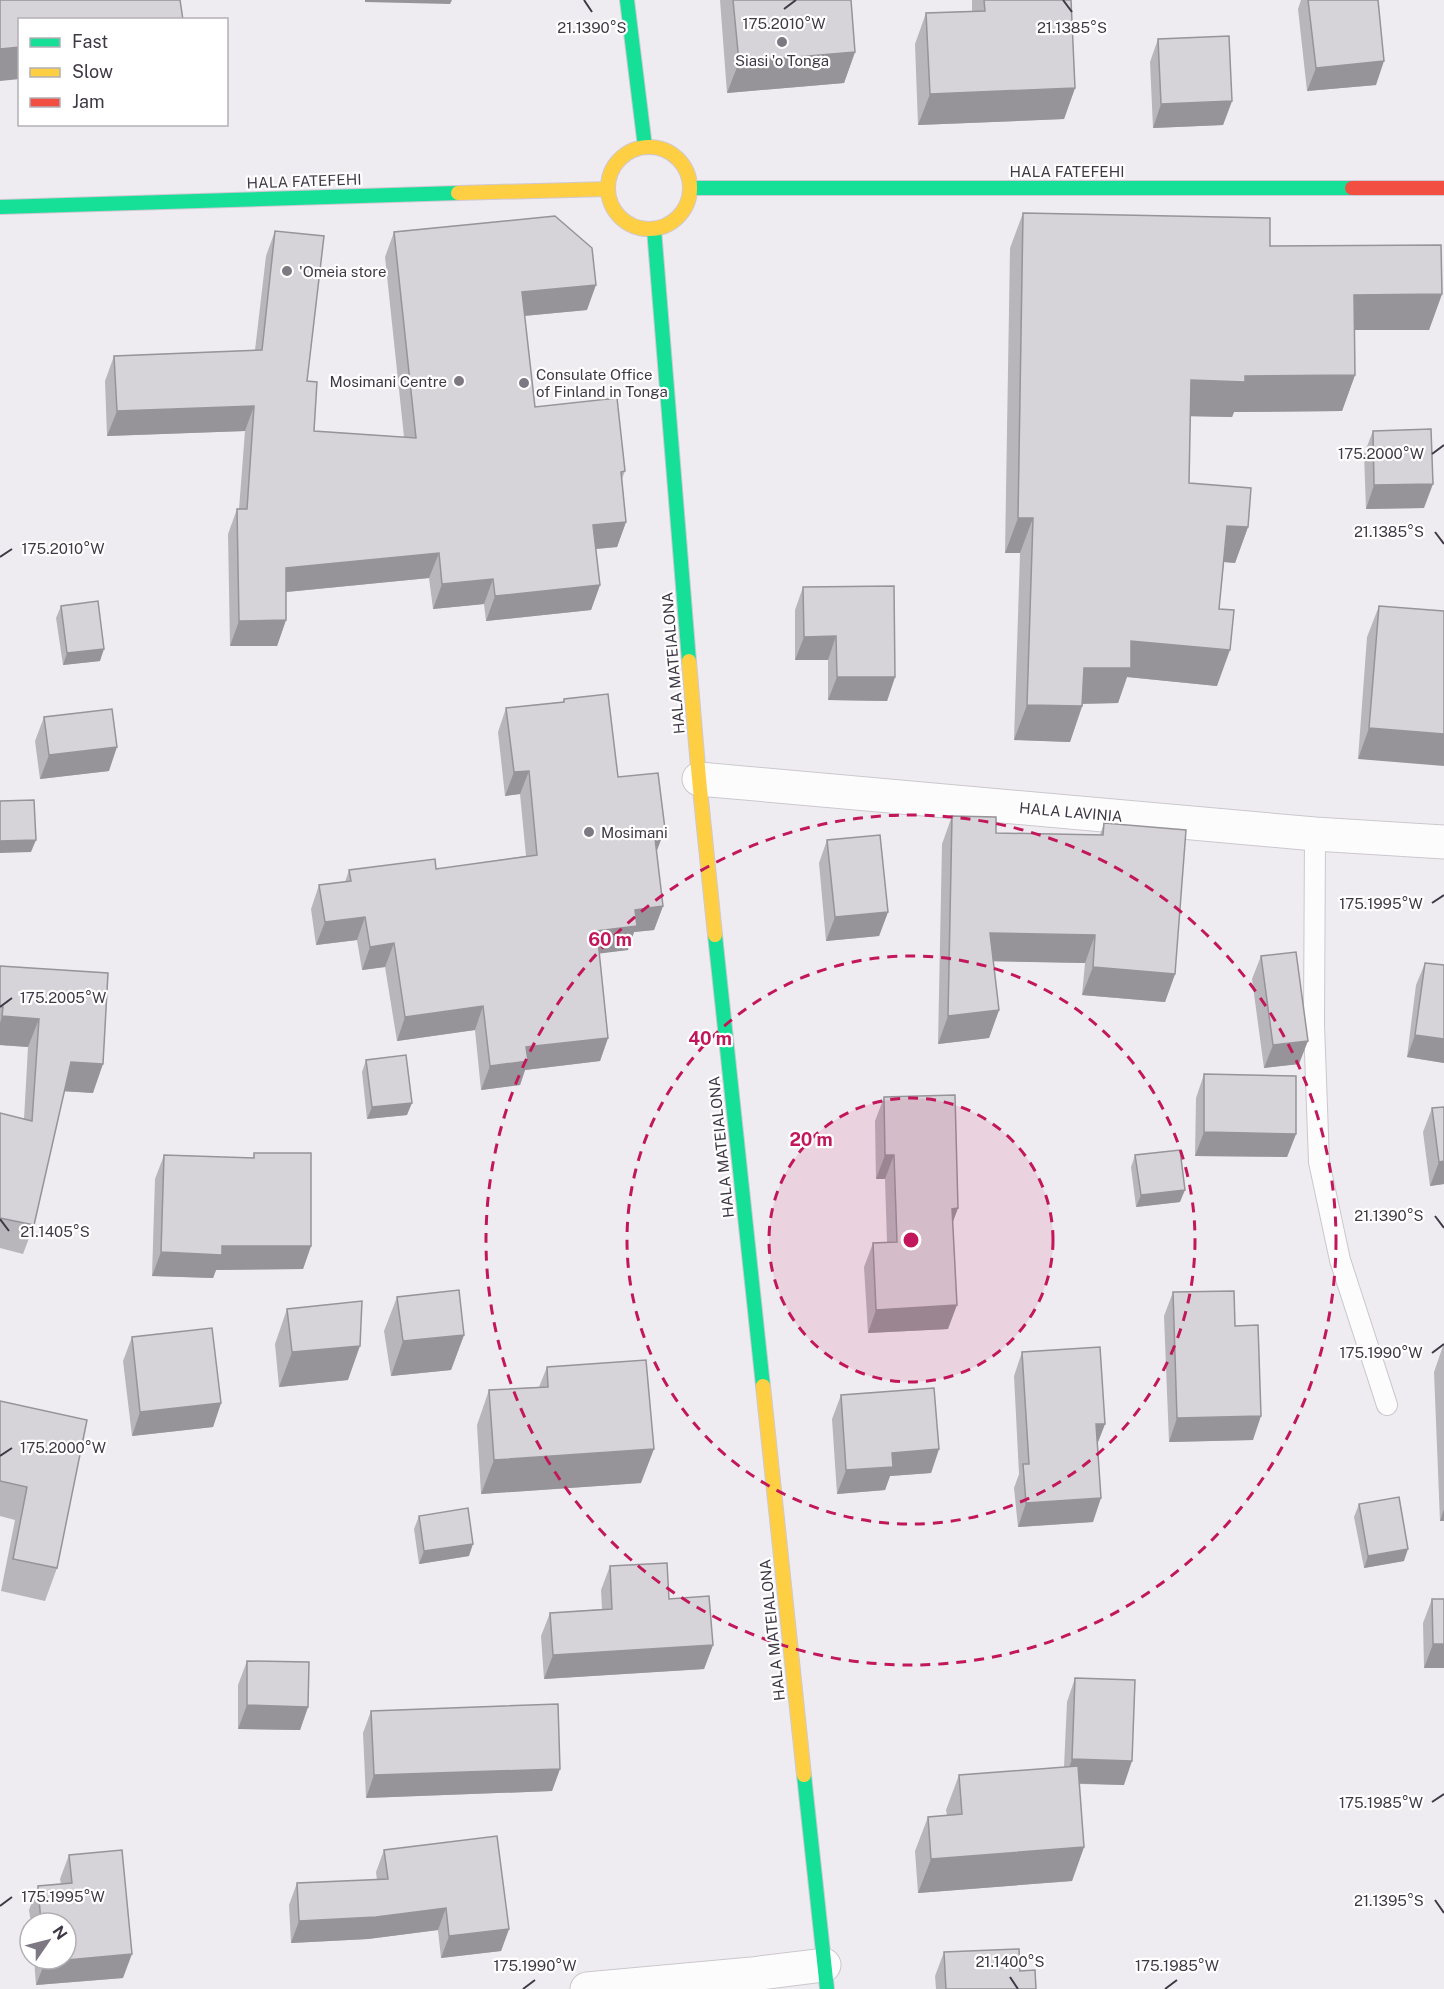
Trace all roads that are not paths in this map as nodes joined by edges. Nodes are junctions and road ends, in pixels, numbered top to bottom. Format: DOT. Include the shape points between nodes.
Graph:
graph roads {
  1 [pos="627,0"];
  2 [pos="645,147"];
  3 [pos="691,188"];
  4 [pos="1444,188"];
  5 [pos="608,189"];
  6 [pos="0,207"];
  7 [pos="654,229"];
  8 [pos="699,779"];
  9 [pos="1315,834"];
  10 [pos="1444,842"];
  11 [pos="1387,1405"];
  12 [pos="825,1977"];
  13 [pos="587,1989"];
  1 -- 2 [label="main road"];
  2 -- 3 [label="main road" via="662,148 677,157"];
  2 -- 5 [label="main road" via="630,150 617,161 609,176"];
  3 -- 4 [label="main road, HALA FATEFEHI"];
  3 -- 7 [label="main road" via="680,215"];
  5 -- 6 [label="main road, HALA FATEFEHI"];
  5 -- 7 [label="main road" via="612,208 623,220 638,228"];
  7 -- 8 [label="main road, HALA MATEIALONA"];
  8 -- 9 [label="street, HALA LAVINIA"];
  8 -- 12 [label="main road, HALA MATEIALONA"];
  9 -- 10 [label="street, HALA LAVINIA"];
  9 -- 11 [label="lane" via="1314,1025 1319,1162 1340,1260"];
  12 -- 13 [label="street" via="752,1974"];
}
